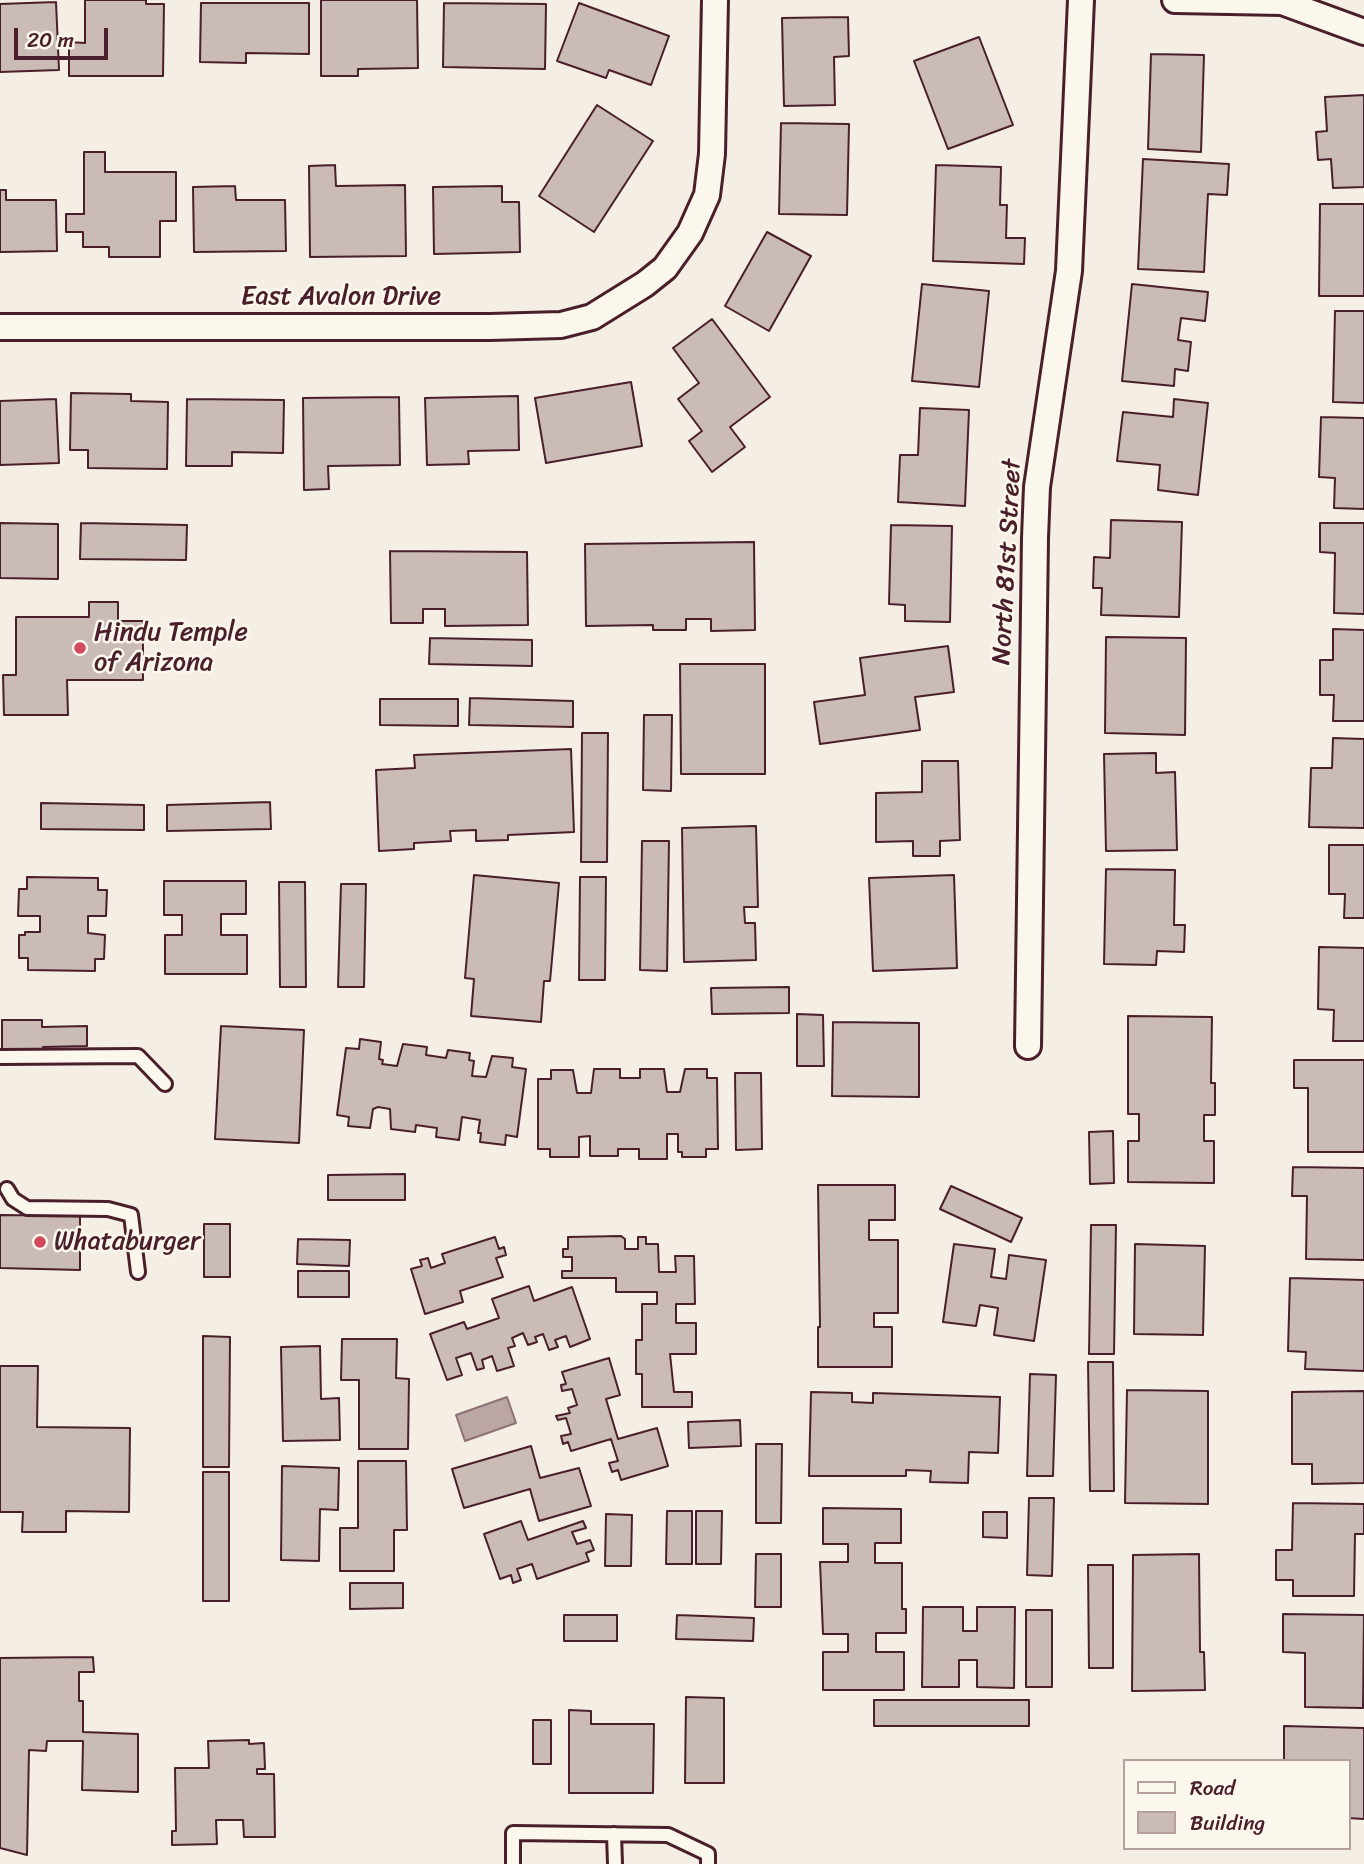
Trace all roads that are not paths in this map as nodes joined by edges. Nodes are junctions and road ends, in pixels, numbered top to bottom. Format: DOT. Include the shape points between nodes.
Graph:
graph roads {
  1 [pos="715,0"];
  2 [pos="1081,0"];
  3 [pos="1175,0"];
  4 [pos="1364,32"];
  5 [pos="0,327"];
  6 [pos="1028,1046"];
  7 [pos="0,1057"];
  8 [pos="165,1084"];
  9 [pos="7,1189"];
  10 [pos="138,1272"];
  11 [pos="614,1834"];
  12 [pos="513,1864"];
  13 [pos="615,1864"];
  14 [pos="708,1864"];
  1 -- 5 [label="street, East Avalon Drive" via="707,195 690,233 665,268 592,317 561,325"];
  2 -- 6 [label="street, North 81st Street" via="1069,271 1037,487"];
  3 -- 4 [label="street" via="1282,2"];
  7 -- 8 [label="lane" via="138,1056"];
  9 -- 10 [label="lane" via="27,1208 108,1209 131,1215"];
  11 -- 12 [label="lane" via="513,1833"];
  11 -- 13 [label="lane"];
  11 -- 14 [label="lane" via="668,1835 708,1854"];
}
